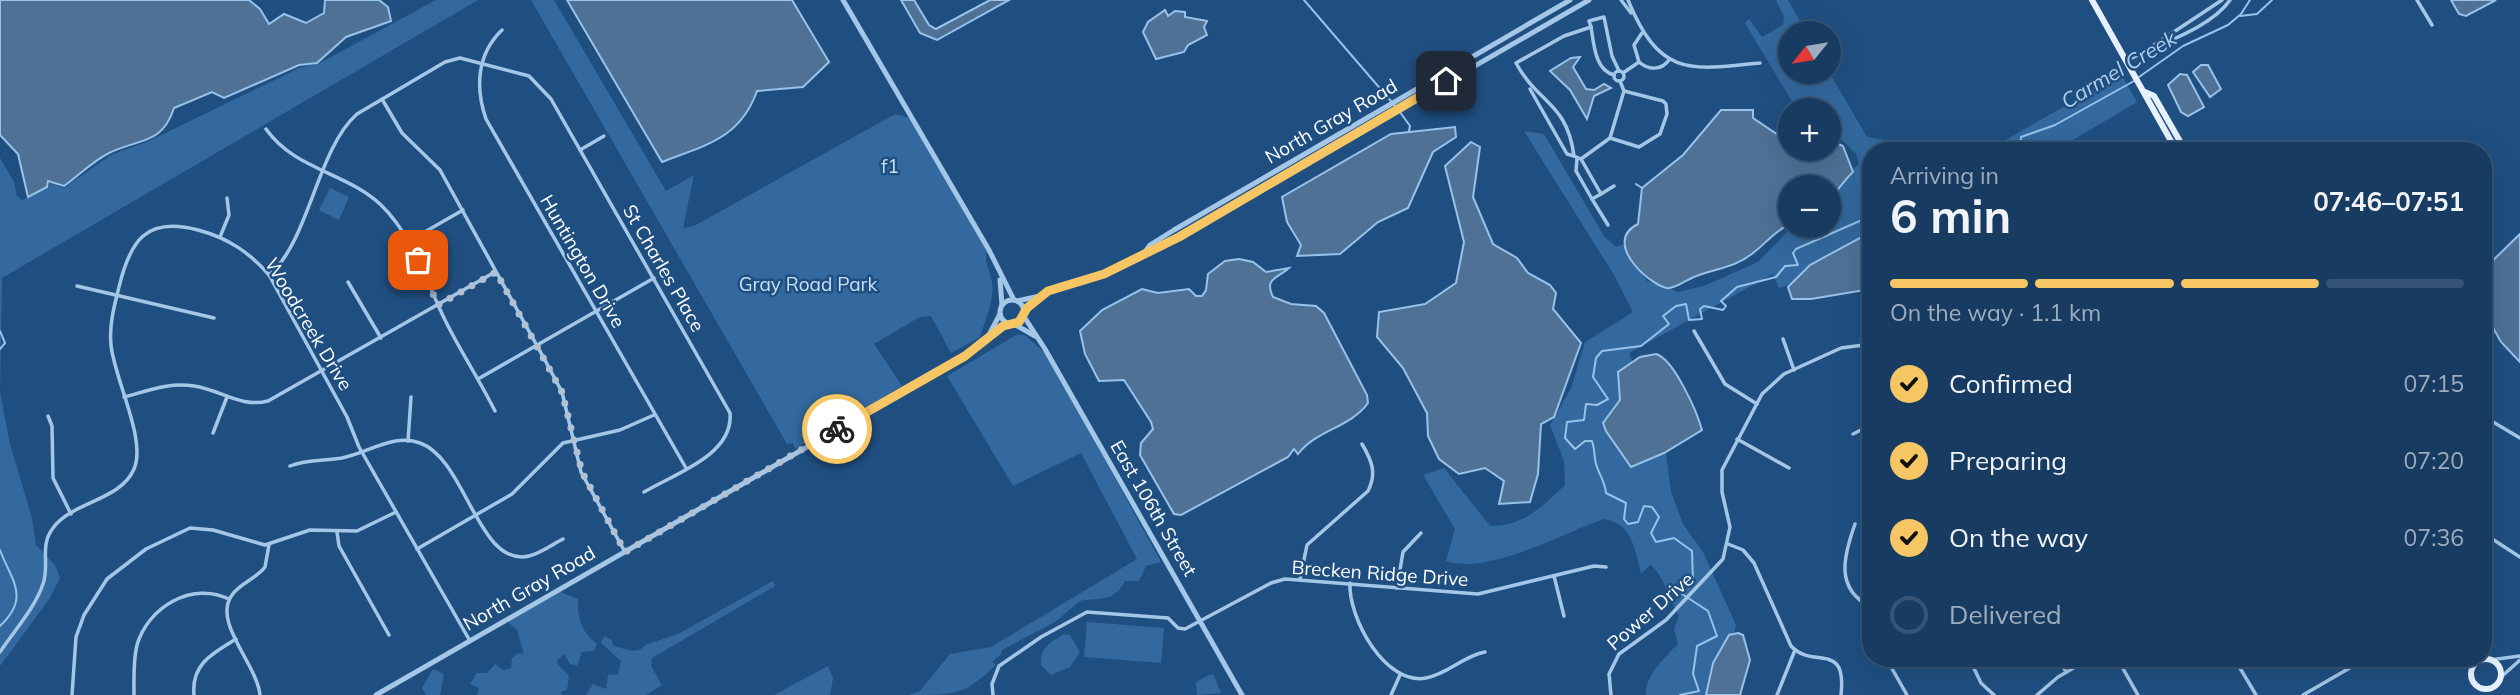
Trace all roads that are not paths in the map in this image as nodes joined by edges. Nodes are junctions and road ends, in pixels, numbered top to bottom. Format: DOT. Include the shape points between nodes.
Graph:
graph roads {
  1 [pos="843,0"];
  2 [pos="1570,0"];
  3 [pos="1589,0"];
  4 [pos="1621,0"];
  5 [pos="1629,0"];
  6 [pos="2092,0"];
  7 [pos="2222,0"];
  8 [pos="2230,0"];
  9 [pos="2417,0"];
  10 [pos="1632,14"];
  11 [pos="2432,25"];
  12 [pos="1591,27"];
  13 [pos="502,30"];
  14 [pos="1643,33"];
  15 [pos="2142,53"];
  16 [pos="1669,59"];
  17 [pos="482,62"];
  18 [pos="1639,62"];
  19 [pos="1760,63"];
  20 [pos="2129,64"];
  21 [pos="1621,72"];
  22 [pos="1614,75"];
  23 [pos="1620,81"];
  24 [pos="1527,85"];
  25 [pos="1624,91"];
  26 [pos="2145,92"];
  27 [pos="382,99"];
  28 [pos="266,129"];
  29 [pos="604,136"];
  30 [pos="1611,138"];
  31 [pos="2172,142"];
  32 [pos="2180,142"];
  33 [pos="580,150"];
  34 [pos="1578,158"];
  35 [pos="324,171"];
  36 [pos="1614,186"];
  37 [pos="1601,194"];
  38 [pos="227,198"];
  39 [pos="1592,199"];
  40 [pos="463,210"];
  41 [pos="1608,225"];
  42 [pos="220,237"];
  43 [pos="409,241"];
  44 [pos="1145,252"];
  45 [pos="496,272"];
  46 [pos="999,274"];
  47 [pos="269,275"];
  48 [pos="654,278"];
  49 [pos="348,282"];
  50 [pos="77,286"];
  51 [pos="117,295"];
  52 [pos="1040,296"];
  53 [pos="1015,301"];
  54 [pos="438,305"];
  55 [pos="1002,305"];
  56 [pos="596,312"];
  57 [pos="1000,314"];
  58 [pos="1023,314"];
  59 [pos="214,318"];
  60 [pos="1012,324"];
  61 [pos="1694,331"];
  62 [pos="381,338"];
  63 [pos="987,338"];
  64 [pos="1037,338"];
  65 [pos="1783,339"];
  66 [pos="1862,344"];
  67 [pos="537,346"];
  68 [pos="1794,369"];
  69 [pos="321,372"];
  70 [pos="478,379"];
  71 [pos="124,397"];
  72 [pos="228,397"];
  73 [pos="411,397"];
  74 [pos="1757,404"];
  75 [pos="495,411"];
  76 [pos="655,415"];
  77 [pos="48,416"];
  78 [pos="2492,421"];
  79 [pos="1862,430"];
  80 [pos="213,433"];
  81 [pos="1853,434"];
  82 [pos="2520,438"];
  83 [pos="1737,439"];
  84 [pos="408,440"];
  85 [pos="573,440"];
  86 [pos="1362,444"];
  87 [pos="362,452"];
  88 [pos="290,466"];
  89 [pos="686,467"];
  90 [pos="1788,468"];
  91 [pos="643,492"];
  92 [pos="396,512"];
  93 [pos="71,514"];
  94 [pos="476,514"];
  95 [pos="1855,524"];
  96 [pos="337,532"];
  97 [pos="1421,533"];
  98 [pos="563,538"];
  99 [pos="2492,539"];
  100 [pos="270,544"];
  101 [pos="1728,544"];
  102 [pos="417,549"];
  103 [pos="625,552"];
  104 [pos="2520,557"];
  105 [pos="1606,567"];
  106 [pos="1554,576"];
  107 [pos="1300,579"];
  108 [pos="1350,583"];
  109 [pos="1397,587"];
  110 [pos="229,599"];
  111 [pos="1862,600"];
  112 [pos="1564,616"];
  113 [pos="1200,622"];
  114 [pos="389,635"];
  115 [pos="236,639"];
  116 [pos="470,641"];
  117 [pos="1795,650"];
  118 [pos="0,652"];
  119 [pos="1485,652"];
  120 [pos="2492,658"];
  121 [pos="2520,658"];
  122 [pos="2492,662"];
  123 [pos="1891,667"];
  124 [pos="1973,667"];
  125 [pos="2063,667"];
  126 [pos="2075,667"];
  127 [pos="2122,667"];
  128 [pos="2239,667"];
  129 [pos="2351,667"];
  130 [pos="2472,669"];
  131 [pos="2066,672"];
  132 [pos="1400,675"];
  133 [pos="2499,680"];
  134 [pos="2477,686"];
  135 [pos="72,695"];
  136 [pos="134,695"];
  137 [pos="194,695"];
  138 [pos="260,695"];
  139 [pos="376,695"];
  140 [pos="993,695"];
  141 [pos="1242,695"];
  142 [pos="1391,695"];
  143 [pos="1611,695"];
  144 [pos="1777,695"];
  145 [pos="1841,695"];
  146 [pos="1907,695"];
  147 [pos="1994,695"];
  148 [pos="2037,695"];
  149 [pos="2138,695"];
  150 [pos="2256,695"];
  151 [pos="2303,695"];
  152 [pos="2485,695"];
  153 [pos="2497,695"];
  1 -- 46 [label="street"];
  2 -- 44 [label="street, North Gray Road" via="1174,230"];
  3 -- 44 [label="street, North Gray Road" via="1179,237"];
  4 -- 10 [label="street"];
  5 -- 10 [label="street"];
  6 -- 20 [label="main road"];
  7 -- 15 [label="street"];
  8 -- 15 [label="street" via="2218,13"];
  9 -- 11 [label="street"];
  10 -- 14 [label="street"];
  12 -- 21 [label="street" via="1589,21 1604,17 1612,56"];
  12 -- 22 [label="street" via="1599,63"];
  12 -- 24 [label="street" via="1564,36 1516,63"];
  13 -- 17 [label="street"];
  14 -- 16 [label="street"];
  14 -- 18 [label="street" via="1634,45"];
  15 -- 20 [label="street"];
  16 -- 18 [label="street" via="1654,68"];
  16 -- 19 [label="street" via="1699,67"];
  17 -- 27 [label="street, St Charles Place" via="450,60"];
  17 -- 33 [label="street, St Charles Place" via="536,81"];
  17 -- 56 [label="street, Huntington Drive" via="479,85 486,119"];
  18 -- 21 [label="street"];
  20 -- 26 [label="main road"];
  21 -- 22 [label="street"];
  21 -- 23 [label="street" via="1624,78"];
  22 -- 23 [label="street"];
  23 -- 25 [label="street"];
  24 -- 34 [label="street" via="1567,154"];
  24 -- 34 [label="street" via="1562,115"];
  25 -- 30 [label="street"];
  25 -- 30 [label="street" via="1666,104 1667,114 1658,137 1639,148"];
  26 -- 31 [label="main road"];
  26 -- 32 [label="main road" via="2154,96"];
  27 -- 35 [label="street, St Charles Place" via="350,121"];
  27 -- 40 [label="street" via="402,133 440,170"];
  28 -- 35 [label="street" via="289,155"];
  29 -- 33 [label="street"];
  30 -- 34 [label="street"];
  33 -- 48 [label="street, St Charles Place"];
  34 -- 37 [label="street"];
  34 -- 39 [label="street" via="1576,171"];
  35 -- 43 [label="street" via="372,197"];
  35 -- 47 [label="street, St Charles Place" via="286,256"];
  36 -- 37 [label="street"];
  37 -- 39 [label="street"];
  38 -- 42 [label="street" via="229,215"];
  39 -- 41 [label="street"];
  40 -- 43 [label="street"];
  40 -- 45 [label="street"];
  42 -- 47 [label="street, Woodcreek Drive" via="254,258"];
  42 -- 51 [label="street, Woodcreek Drive" via="169,225 148,232 129,253"];
  43 -- 54 [label="street"];
  44 -- 52 [label="street, North Gray Road" via="1104,274"];
  45 -- 54 [label="street"];
  45 -- 67 [label="street"];
  46 -- 53 [label="street"];
  46 -- 55 [label="street"];
  47 -- 69 [label="street, Woodcreek Drive"];
  48 -- 56 [label="street"];
  48 -- 89 [label="street, St Charles Place" via="730,413 721,445"];
  49 -- 62 [label="street"];
  50 -- 51 [label="street"];
  51 -- 59 [label="street"];
  51 -- 71 [label="street, Woodcreek Drive" via="111,348"];
  52 -- 53 [label="street, North Gray Road"];
  52 -- 58 [label="street, North Gray Road"];
  53 -- 55 [label="street, North Gray Road"];
  53 -- 58 [label="street, East 106th Street"];
  54 -- 62 [label="street"];
  54 -- 70 [label="street"];
  55 -- 57 [label="street, North Gray Road"];
  56 -- 67 [label="street"];
  56 -- 76 [label="street, Huntington Drive"];
  57 -- 60 [label="street, East 106th Street"];
  57 -- 63 [label="street, North Gray Road"];
  58 -- 60 [label="street, North Gray Road"];
  58 -- 64 [label="street, East 106th Street"];
  60 -- 63 [label="street, North Gray Road"];
  60 -- 64 [label="street, East 106th Street"];
  61 -- 74 [label="street" via="1725,384"];
  62 -- 69 [label="street"];
  63 -- 103 [label="street, North Gray Road" via="965,356"];
  64 -- 113 [label="street, East 106th Street"];
  65 -- 68 [label="street"];
  66 -- 68 [label="street" via="1848,345"];
  67 -- 70 [label="street"];
  67 -- 85 [label="street" via="562,392"];
  68 -- 74 [label="street" via="1771,383"];
  69 -- 72 [label="street" via="268,401 248,404"];
  69 -- 87 [label="street, Woodcreek Drive"];
  70 -- 75 [label="street"];
  71 -- 72 [label="street" via="183,385"];
  71 -- 93 [label="street, Woodcreek Drive" via="137,451 134,469 117,488"];
  72 -- 80 [label="street"];
  73 -- 84 [label="street"];
  74 -- 83 [label="street"];
  76 -- 85 [label="street" via="620,430"];
  76 -- 89 [label="street, Huntington Drive"];
  77 -- 93 [label="street" via="53,432 53,478"];
  78 -- 82 [label="street"];
  79 -- 81 [label="street"];
  83 -- 90 [label="street"];
  83 -- 101 [label="street" via="1721,481 1730,527"];
  84 -- 87 [label="street"];
  84 -- 94 [label="street" via="430,447 444,460"];
  85 -- 94 [label="street" via="555,449 512,494"];
  85 -- 103 [label="street" via="588,486"];
  86 -- 107 [label="street" via="1374,469 1368,491 1307,545"];
  87 -- 88 [label="street"];
  87 -- 92 [label="street, Woodcreek Drive"];
  89 -- 91 [label="street, St Charles Place"];
  92 -- 96 [label="street" via="367,528"];
  92 -- 102 [label="street, Woodcreek Drive"];
  93 -- 118 [label="street, Woodcreek Drive" via="48,536 43,585"];
  94 -- 98 [label="street" via="496,546 509,555 529,556"];
  94 -- 102 [label="street"];
  95 -- 111 [label="street" via="1843,569 1853,594"];
  96 -- 100 [label="street" via="305,531"];
  96 -- 114 [label="street" via="342,553"];
  97 -- 109 [label="street" via="1403,552"];
  99 -- 104 [label="street"];
  100 -- 110 [label="street" via="262,571"];
  100 -- 135 [label="street" via="190,528 129,559 98,589 84,615 76,637"];
  101 -- 117 [label="street" via="1743,550 1754,563"];
  101 -- 143 [label="street, Power Drive" via="1719,566 1698,589 1656,628 1619,653 1609,674"];
  102 -- 116 [label="street, Woodcreek Drive"];
  103 -- 116 [label="street, North Gray Road"];
  105 -- 106 [label="street, Brecken Ridge Drive"];
  106 -- 109 [label="street, Brecken Ridge Drive" via="1478,594"];
  106 -- 112 [label="street"];
  107 -- 108 [label="street, Brecken Ridge Drive"];
  107 -- 113 [label="street, Brecken Ridge Drive" via="1276,581"];
  108 -- 109 [label="street, Brecken Ridge Drive"];
  108 -- 132 [label="street" via="1355,614 1382,660"];
  110 -- 115 [label="street" via="226,618"];
  110 -- 136 [label="street" via="197,592 157,613 136,649"];
  113 -- 140 [label="street" via="1182,629 1168,618 1087,612 999,666 993,675"];
  113 -- 141 [label="street, East 106th Street"];
  115 -- 137 [label="street" via="202,663 194,679"];
  115 -- 138 [label="street" via="255,673"];
  116 -- 139 [label="street, North Gray Road"];
  117 -- 144 [label="street"];
  117 -- 145 [label="street" via="1837,664 1843,677"];
  119 -- 132 [label="street" via="1429,677"];
  120 -- 121 [label="street"];
  121 -- 133 [label="street"];
  122 -- 133 [label="main road" via="2498,667"];
  123 -- 146 [label="street"];
  124 -- 147 [label="street"];
  125 -- 131 [label="street"];
  126 -- 131 [label="street"];
  127 -- 149 [label="street"];
  128 -- 150 [label="street"];
  129 -- 151 [label="street"];
  130 -- 134 [label="main road"];
  131 -- 148 [label="street"];
  132 -- 142 [label="street"];
  133 -- 134 [label="main road" via="2487,689"];
  133 -- 153 [label="main road"];
  134 -- 152 [label="main road"];
}
